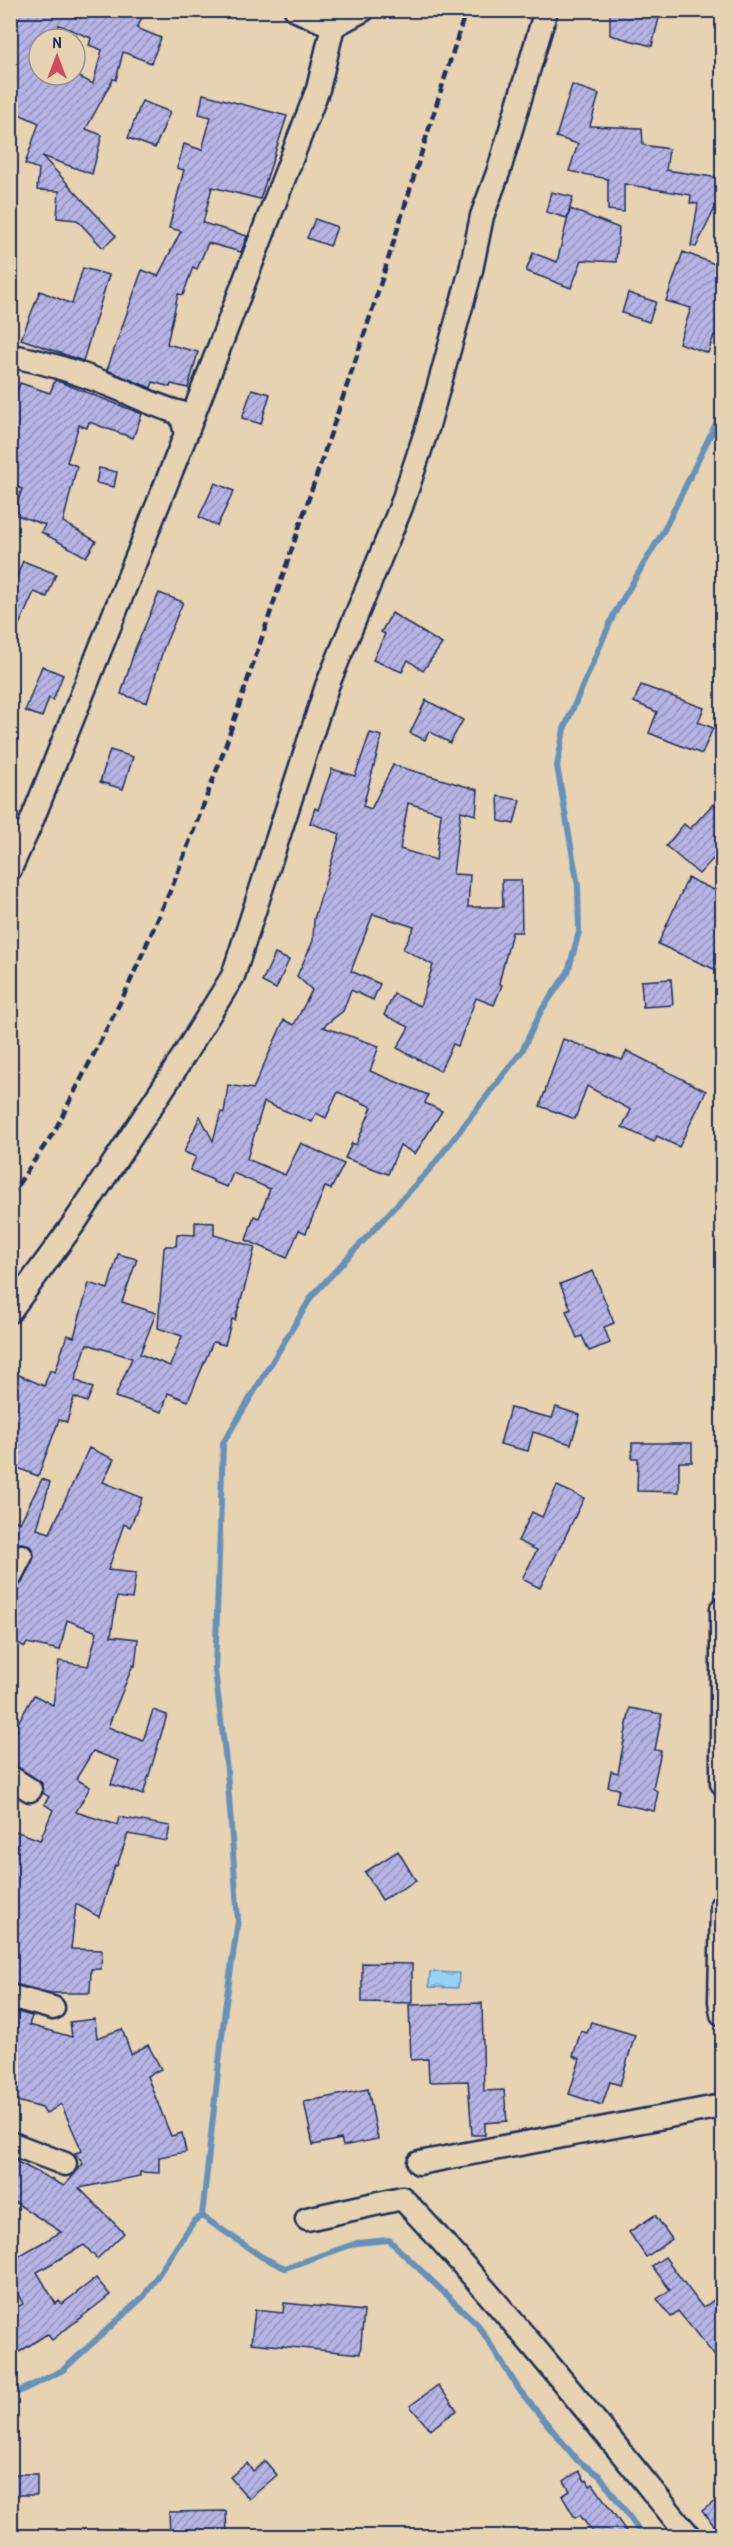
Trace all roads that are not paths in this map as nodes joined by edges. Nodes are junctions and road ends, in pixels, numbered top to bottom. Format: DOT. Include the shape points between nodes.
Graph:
graph roads {
  1 [pos="296,10"];
  2 [pos="363,10"];
  3 [pos="546,10"];
  4 [pos="334,18"];
  5 [pos="10,356"];
  6 [pos="186,434"];
  7 [pos="10,869"];
  8 [pos="10,1311"];
  9 [pos="21,1556"];
  10 [pos="10,1577"];
  11 [pos="723,1609"];
  12 [pos="10,1777"];
  13 [pos="723,1783"];
  14 [pos="30,1790"];
  15 [pos="723,1905"];
  16 [pos="10,1996"];
  17 [pos="53,2008"];
  18 [pos="723,2014"];
  19 [pos="723,2106"];
  20 [pos="10,2144"];
  21 [pos="418,2163"];
  22 [pos="65,2164"];
  23 [pos="307,2219"];
  24 [pos="689,2536"];
  1 -- 4 [label="street"];
  2 -- 4 [label="street"];
  3 -- 8 [label="street" via="482,216 427,429 401,507 327,686 233,976 114,1164"];
  4 -- 6 [label="street" via="318,89"];
  5 -- 6 [label="street" via="63,368 181,413"];
  6 -- 7 [label="street"];
  9 -- 10 [label="street"];
  11 -- 13 [label="street"];
  12 -- 14 [label="street"];
  15 -- 18 [label="street"];
  16 -- 17 [label="street"];
  19 -- 21 [label="street"];
  20 -- 22 [label="street"];
  23 -- 24 [label="street" via="402,2198"];
}
